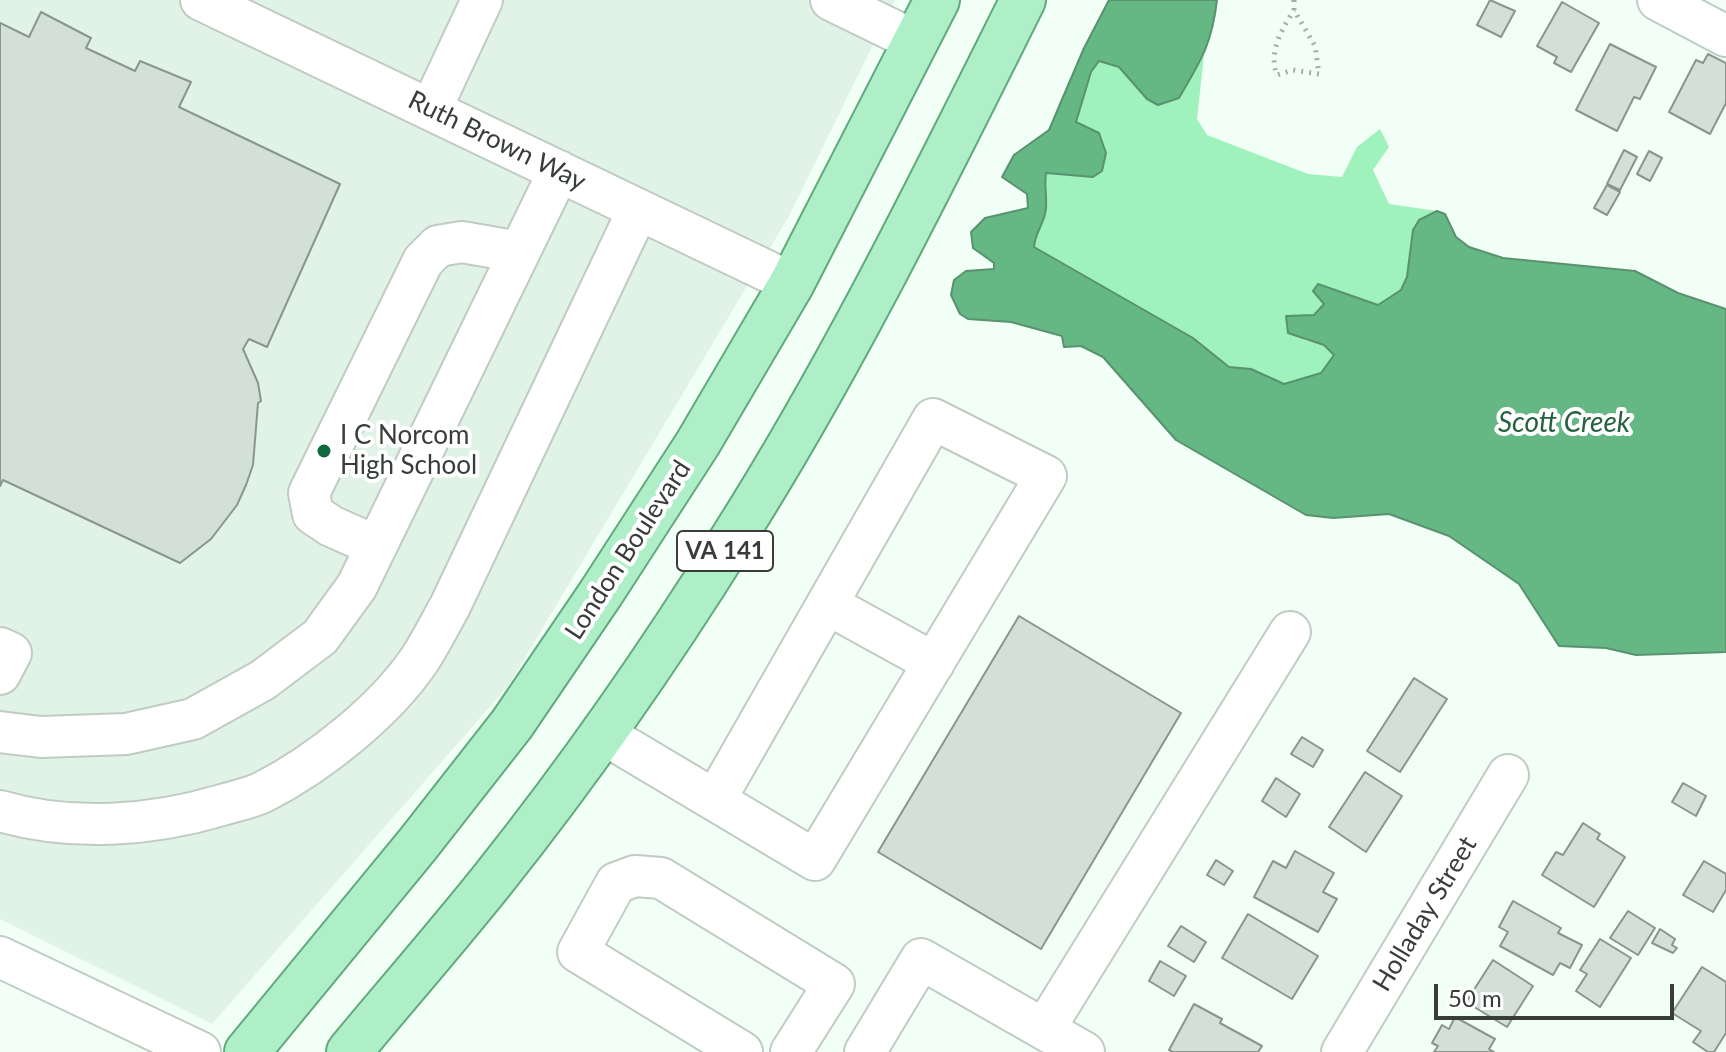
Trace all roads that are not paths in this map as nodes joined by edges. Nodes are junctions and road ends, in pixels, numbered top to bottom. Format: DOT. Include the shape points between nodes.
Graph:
graph roads {
  1 [pos="201,0"];
  2 [pos="482,0"];
  3 [pos="831,0"];
  4 [pos="937,0"];
  5 [pos="1023,0"];
  6 [pos="1661,1"];
  7 [pos="1726,36"];
  8 [pos="917,42"];
  9 [pos="431,109"];
  10 [pos="559,171"];
  11 [pos="638,210"];
  12 [pos="519,252"];
  13 [pos="792,283"];
  14 [pos="376,546"];
  15 [pos="827,604"];
  16 [pos="1290,632"];
  17 [pos="0,648"];
  18 [pos="934,663"];
  19 [pos="0,674"];
  20 [pos="0,732"];
  21 [pos="602,733"];
  22 [pos="1508,775"];
  23 [pos="715,800"];
  24 [pos="0,811"];
  25 [pos="0,957"];
  26 [pos="1045,1028"];
  27 [pos="200,1052"];
  28 [pos="247,1052"];
  29 [pos="349,1052"];
  30 [pos="742,1052"];
  31 [pos="791,1052"];
  32 [pos="865,1052"];
  33 [pos="1084,1052"];
  34 [pos="1342,1052"];
  1 -- 9 [label="street, Ruth Brown Way"];
  2 -- 9 [label="street"];
  3 -- 8 [label="street"];
  4 -- 8 [label="main road, London Boulevard / VA 141"];
  5 -- 21 [label="main road, VA 141" via="897,250 814,400 734,537"];
  6 -- 7 [label="street"];
  8 -- 13 [label="main road, London Boulevard / VA 141"];
  9 -- 10 [label="street, Ruth Brown Way"];
  10 -- 11 [label="street, Ruth Brown Way"];
  10 -- 12 [label="street"];
  11 -- 13 [label="street, Ruth Brown Way"];
  11 -- 24 [label="street" via="450,606 419,660 375,711 318,758 261,793 191,814 127,824 71,823"];
  12 -- 14 [label="street"];
  12 -- 14 [label="street" via="462,242 438,246 423,261 315,479 309,493 313,514"];
  13 -- 28 [label="main road, London Boulevard / VA 141" via="698,443 512,724"];
  14 -- 20 [label="street" via="357,586 320,637 263,680 193,719 126,734 41,737"];
  15 -- 18 [label="street"];
  15 -- 18 [label="street" via="933,419 1046,476"];
  15 -- 23 [label="street"];
  16 -- 26 [label="street"];
  17 -- 19 [label="street" via="11,653"];
  18 -- 23 [label="street" via="815,860"];
  21 -- 23 [label="street"];
  21 -- 29 [label="main road, VA 141" via="494,878"];
  22 -- 34 [label="street, Holladay Street"];
  25 -- 27 [label="street"];
  26 -- 32 [label="street" via="921,959"];
  26 -- 33 [label="street"];
  30 -- 31 [label="street" via="578,952 616,883 635,876 661,878 834,984"];
}
